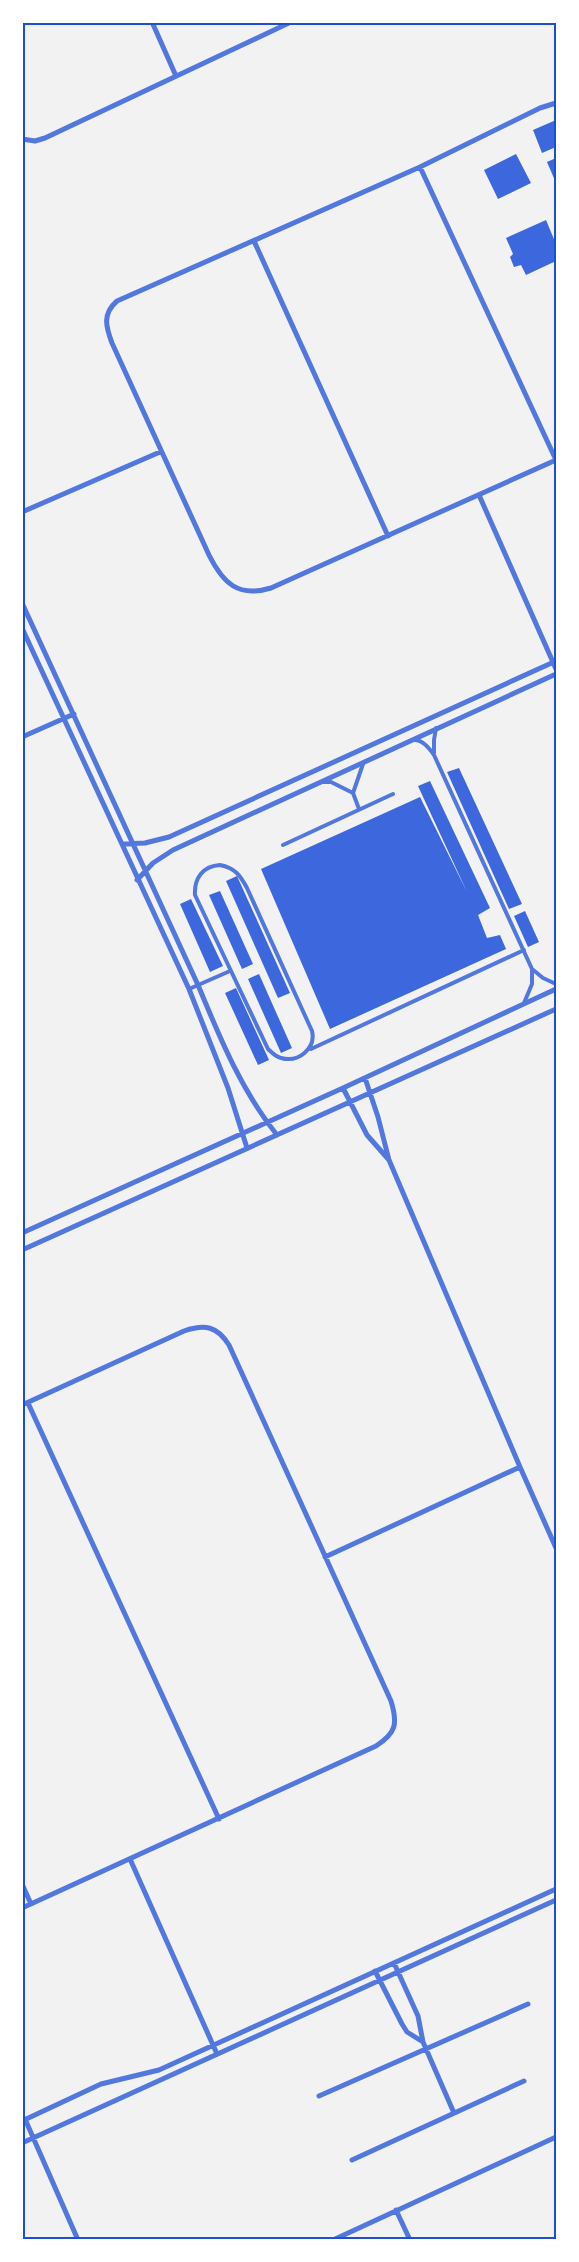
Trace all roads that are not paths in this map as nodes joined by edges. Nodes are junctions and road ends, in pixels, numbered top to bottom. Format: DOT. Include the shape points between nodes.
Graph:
graph roads {
  1 [pos="152,22"];
  2 [pos="291,22"];
  3 [pos="176,76"];
  4 [pos="556,103"];
  5 [pos="22,139"];
  6 [pos="420,167"];
  7 [pos="254,241"];
  8 [pos="160,452"];
  9 [pos="556,460"];
  10 [pos="479,495"];
  11 [pos="22,512"];
  12 [pos="388,536"];
  13 [pos="22,603"];
  14 [pos="22,628"];
  15 [pos="555,661"];
  16 [pos="556,669"];
  17 [pos="556,674"];
  18 [pos="74,714"];
  19 [pos="64,719"];
  20 [pos="436,728"];
  21 [pos="22,737"];
  22 [pos="411,740"];
  23 [pos="434,755"];
  24 [pos="364,762"];
  25 [pos="319,782"];
  26 [pos="353,793"];
  27 [pos="393,794"];
  28 [pos="360,809"];
  29 [pos="122,844"];
  30 [pos="133,844"];
  31 [pos="283,845"];
  32 [pos="144,871"];
  33 [pos="137,880"];
  34 [pos="524,950"];
  35 [pos="532,969"];
  36 [pos="230,971"];
  37 [pos="556,984"];
  38 [pos="198,985"];
  39 [pos="189,989"];
  40 [pos="556,989"];
  41 [pos="523,1004"];
  42 [pos="556,1009"];
  43 [pos="308,1051"];
  44 [pos="365,1078"];
  45 [pos="343,1088"];
  46 [pos="371,1093"];
  47 [pos="350,1102"];
  48 [pos="267,1122"];
  49 [pos="243,1133"];
  50 [pos="277,1135"];
  51 [pos="247,1148"];
  52 [pos="389,1160"];
  53 [pos="22,1233"];
  54 [pos="22,1250"];
  55 [pos="25,1404"];
  56 [pos="520,1467"];
  57 [pos="556,1548"];
  58 [pos="325,1558"];
  59 [pos="219,1819"];
  60 [pos="130,1859"];
  61 [pos="22,1884"];
  62 [pos="556,1889"];
  63 [pos="556,1900"];
  64 [pos="31,1904"];
  65 [pos="22,1908"];
  66 [pos="394,1963"];
  67 [pos="375,1971"];
  68 [pos="398,1972"];
  69 [pos="380,1980"];
  70 [pos="528,2004"];
  71 [pos="423,2042"];
  72 [pos="213,2045"];
  73 [pos="426,2049"];
  74 [pos="217,2054"];
  75 [pos="524,2081"];
  76 [pos="319,2096"];
  77 [pos="454,2113"];
  78 [pos="24,2120"];
  79 [pos="556,2137"];
  80 [pos="33,2138"];
  81 [pos="22,2143"];
  82 [pos="352,2160"];
  83 [pos="396,2210"];
  84 [pos="78,2240"];
  85 [pos="333,2240"];
  86 [pos="410,2240"];
  1 -- 3 [label="street"];
  2 -- 3 [label="street"];
  3 -- 5 [label="street" via="45,138 35,141"];
  4 -- 6 [label="street"];
  6 -- 7 [label="street"];
  6 -- 9 [label="street"];
  7 -- 8 [label="street" via="117,301 108,312 106,329"];
  7 -- 12 [label="street"];
  8 -- 11 [label="street"];
  8 -- 12 [label="street" via="217,571 224,580 243,590 271,588"];
  9 -- 10 [label="street"];
  10 -- 12 [label="street"];
  10 -- 15 [label="street"];
  13 -- 18 [label="street"];
  14 -- 19 [label="street"];
  15 -- 16 [label="street"];
  15 -- 30 [label="street" via="169,837"];
  17 -- 20 [label="street"];
  18 -- 19 [label="street"];
  18 -- 30 [label="street"];
  19 -- 21 [label="street"];
  19 -- 29 [label="street"];
  20 -- 22 [label="street"];
  20 -- 23 [label="lane"];
  22 -- 23 [label="lane" via="418,740"];
  22 -- 24 [label="street"];
  23 -- 34 [label="lane"];
  24 -- 25 [label="street"];
  24 -- 26 [label="lane"];
  25 -- 26 [label="lane" via="331,782"];
  25 -- 32 [label="street" via="173,850"];
  26 -- 28 [label="lane"];
  27 -- 28 [label="lane"];
  28 -- 31 [label="lane"];
  29 -- 30 [label="street"];
  29 -- 33 [label="street"];
  30 -- 32 [label="street"];
  32 -- 33 [label="street"];
  32 -- 38 [label="street"];
  33 -- 39 [label="street"];
  34 -- 35 [label="lane"];
  34 -- 43 [label="lane"];
  35 -- 37 [label="lane"];
  35 -- 41 [label="lane" via="532,984"];
  36 -- 38 [label="lane"];
  36 -- 43 [label="lane" via="268,1049 279,1058 286,1059"];
  36 -- 43 [label="lane" via="195,895 197,878 201,872 214,866 230,867 239,874 247,888 312,1031 314,1039"];
  38 -- 39 [label="lane"];
  38 -- 48 [label="street" via="244,1086"];
  39 -- 49 [label="street"];
  40 -- 41 [label="street"];
  41 -- 44 [label="street"];
  42 -- 46 [label="street"];
  44 -- 45 [label="street"];
  44 -- 46 [label="street"];
  45 -- 47 [label="street"];
  45 -- 48 [label="street"];
  46 -- 47 [label="street"];
  46 -- 52 [label="street"];
  47 -- 50 [label="street"];
  47 -- 52 [label="street" via="368,1135"];
  48 -- 49 [label="street"];
  48 -- 50 [label="street"];
  49 -- 51 [label="street"];
  49 -- 53 [label="street"];
  50 -- 51 [label="street"];
  51 -- 54 [label="street"];
  52 -- 56 [label="street"];
  55 -- 58 [label="street" via="184,1331 216,1330 229,1345"];
  55 -- 59 [label="street"];
  56 -- 57 [label="street"];
  56 -- 58 [label="street"];
  58 -- 59 [label="street" via="395,1712 393,1731 376,1746"];
  59 -- 60 [label="street"];
  60 -- 64 [label="street"];
  60 -- 72 [label="street"];
  61 -- 64 [label="street"];
  62 -- 66 [label="street"];
  63 -- 68 [label="street"];
  64 -- 65 [label="street"];
  66 -- 67 [label="street"];
  66 -- 68 [label="street"];
  67 -- 69 [label="street"];
  67 -- 72 [label="street"];
  68 -- 69 [label="street"];
  68 -- 71 [label="street" via="418,2016"];
  69 -- 71 [label="street" via="407,2032"];
  69 -- 74 [label="street"];
  70 -- 73 [label="street"];
  71 -- 73 [label="street"];
  72 -- 74 [label="street"];
  72 -- 78 [label="street" via="152,2073 101,2084"];
  73 -- 76 [label="street"];
  73 -- 77 [label="street"];
  74 -- 80 [label="street"];
  75 -- 77 [label="street"];
  77 -- 82 [label="street"];
  78 -- 80 [label="street"];
  79 -- 83 [label="street"];
  80 -- 81 [label="street"];
  80 -- 84 [label="street"];
  83 -- 85 [label="street"];
  83 -- 86 [label="street"];
}
